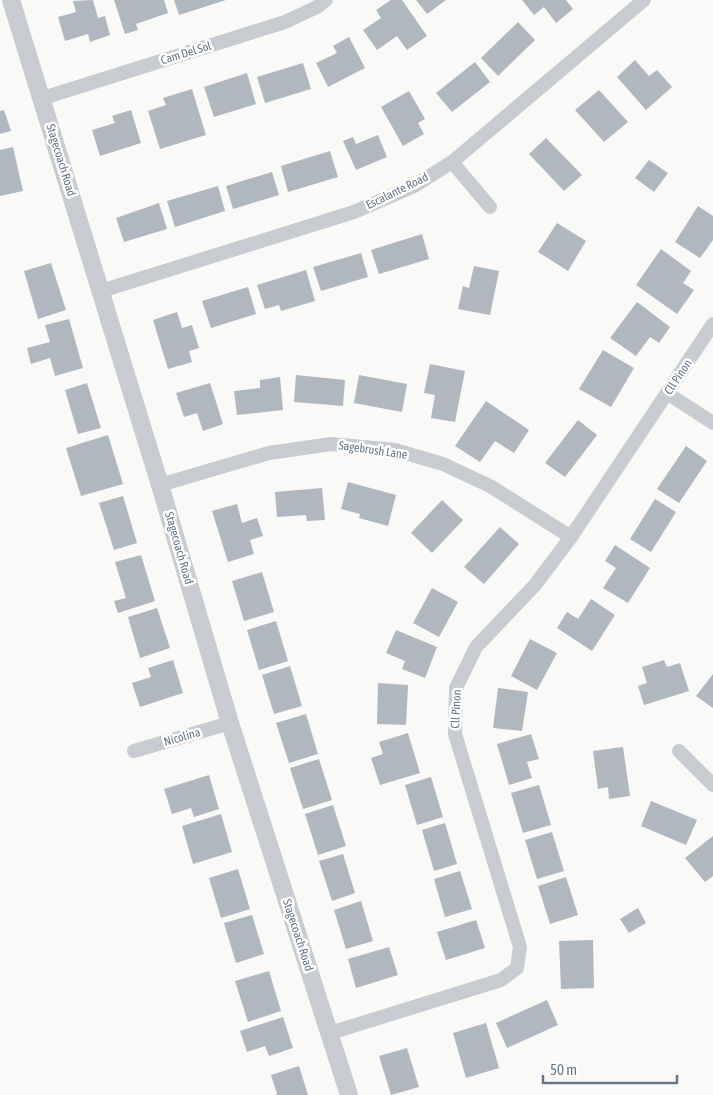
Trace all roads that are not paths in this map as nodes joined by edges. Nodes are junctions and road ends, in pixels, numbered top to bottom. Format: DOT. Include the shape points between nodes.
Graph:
graph roads {
  1 [pos="11,0"];
  2 [pos="326,0"];
  3 [pos="644,0"];
  4 [pos="43,98"];
  5 [pos="452,162"];
  6 [pos="490,207"];
  7 [pos="101,291"];
  8 [pos="713,324"];
  9 [pos="667,393"];
  10 [pos="713,423"];
  11 [pos="160,485"];
  12 [pos="571,537"];
  13 [pos="230,723"];
  14 [pos="134,751"];
  15 [pos="679,751"];
  16 [pos="713,785"];
  17 [pos="330,1033"];
  18 [pos="349,1095"];
  1 -- 4 [label="street, Stagecoach Road"];
  2 -- 4 [label="street, Cam Del Sol" via="285,22"];
  3 -- 5 [label="street, Escalante Road"];
  4 -- 7 [label="street, Stagecoach Road"];
  5 -- 6 [label="street"];
  5 -- 7 [label="street, Escalante Road" via="414,186 354,212"];
  7 -- 11 [label="street, Stagecoach Road"];
  8 -- 9 [label="street, Cll Pinon"];
  9 -- 10 [label="street"];
  9 -- 12 [label="street, Cll Pinon"];
  11 -- 12 [label="street, Sagebrush Lane" via="269,453 331,444 395,450 443,464 490,486"];
  11 -- 13 [label="street, Stagecoach Road"];
  12 -- 17 [label="street, Cll Pinon" via="535,585 476,647 456,688 455,734 520,947 517,968 501,980"];
  13 -- 14 [label="street, Nicolina"];
  13 -- 17 [label="street, Stagecoach Road"];
  15 -- 16 [label="street"];
  17 -- 18 [label="street, Stagecoach Road"];
}
